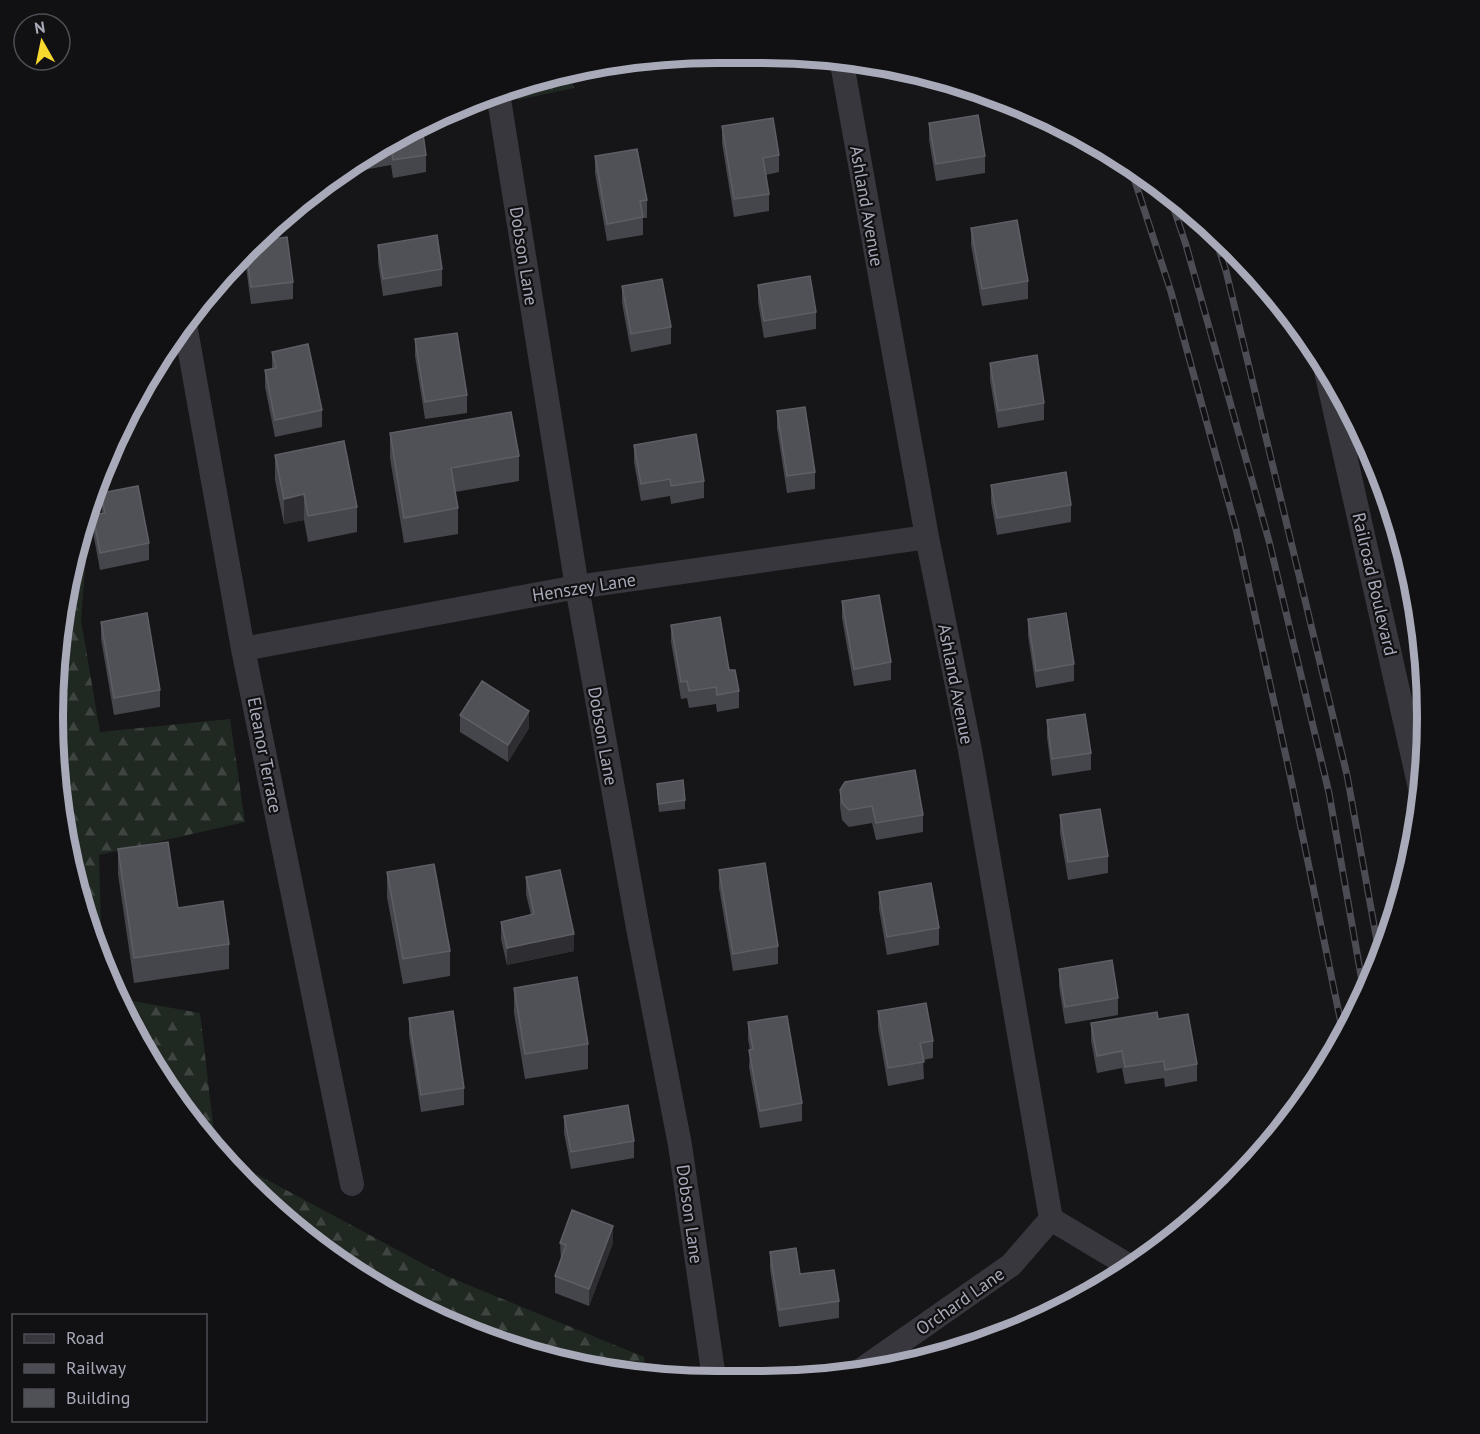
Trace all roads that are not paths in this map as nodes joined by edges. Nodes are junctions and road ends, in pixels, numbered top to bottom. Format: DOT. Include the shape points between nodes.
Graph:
graph roads {
  1 [pos="843,68"];
  2 [pos="499,101"];
  3 [pos="187,335"];
  4 [pos="1346,421"];
  5 [pos="1355,443"];
  6 [pos="927,537"];
  7 [pos="576,587"];
  8 [pos="243,649"];
  9 [pos="1416,753"];
  10 [pos="351,1184"];
  11 [pos="1051,1219"];
  12 [pos="1124,1263"];
  13 [pos="874,1361"];
  14 [pos="713,1371"];
  1 -- 6 [label="street, Ashland Avenue"];
  2 -- 7 [label="street, Dobson Lane"];
  3 -- 8 [label="street, Eleanor Terrace"];
  4 -- 5 [label="street, Railroad Boulevard"];
  5 -- 9 [label="street, Railroad Boulevard"];
  6 -- 7 [label="street, Henszey Lane"];
  6 -- 11 [label="street, Ashland Avenue" via="970,750"];
  7 -- 8 [label="street, Henszey Lane"];
  7 -- 14 [label="street, Dobson Lane" via="680,1145"];
  8 -- 10 [label="street, Eleanor Terrace"];
  11 -- 12 [label="street"];
  11 -- 13 [label="street, Orchard Lane" via="1011,1265"];
}
